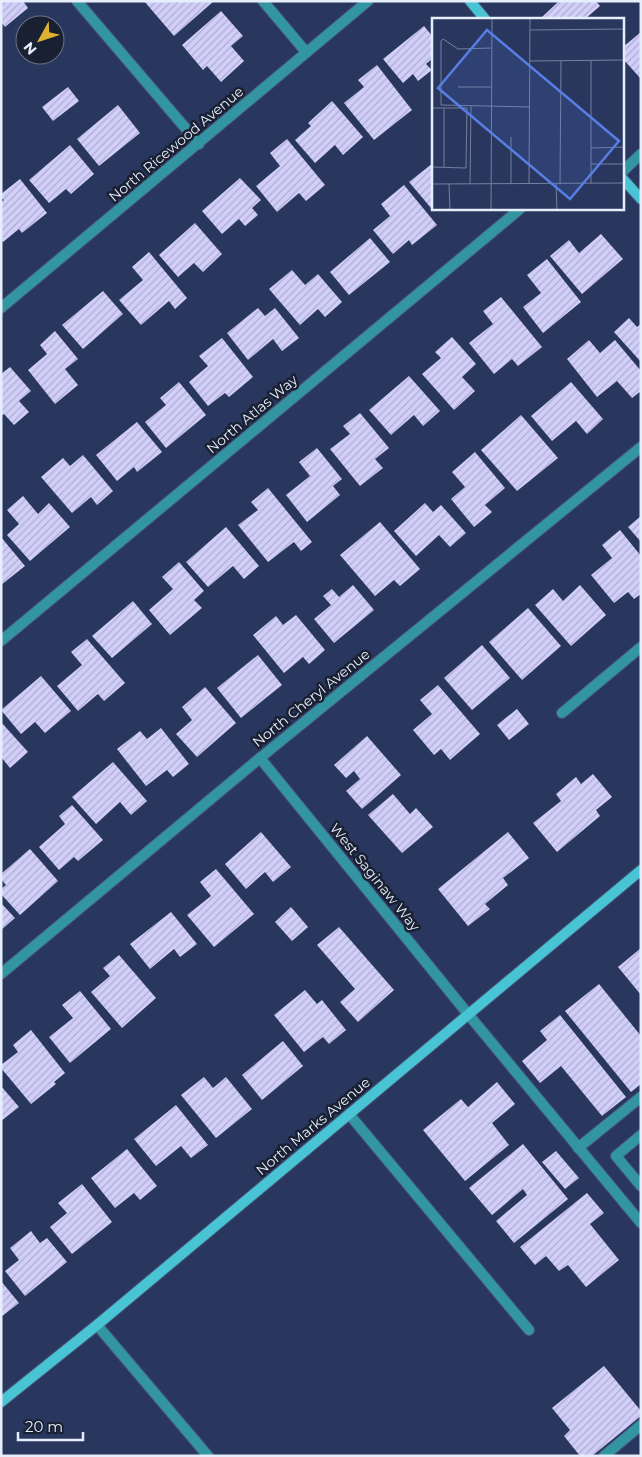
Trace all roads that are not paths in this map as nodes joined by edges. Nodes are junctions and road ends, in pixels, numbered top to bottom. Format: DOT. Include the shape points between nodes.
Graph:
graph roads {
  1 [pos="77,1"];
  2 [pos="263,1"];
  3 [pos="368,1"];
  4 [pos="470,1"];
  5 [pos="484,18"];
  6 [pos="306,52"];
  7 [pos="199,144"];
  8 [pos="641,154"];
  9 [pos="624,170"];
  10 [pos="624,179"];
  11 [pos="641,199"];
  12 [pos="519,210"];
  13 [pos="1,308"];
  14 [pos="641,447"];
  15 [pos="1,641"];
  16 [pos="641,647"];
  17 [pos="562,713"];
  18 [pos="260,758"];
  19 [pos="641,870"];
  20 [pos="1,974"];
  21 [pos="468,1014"];
  22 [pos="641,1097"];
  23 [pos="349,1114"];
  24 [pos="641,1135"];
  25 [pos="578,1148"];
  26 [pos="641,1186"];
  27 [pos="641,1223"];
  28 [pos="96,1325"];
  29 [pos="529,1330"];
  30 [pos="1,1402"];
  31 [pos="641,1425"];
  32 [pos="208,1456"];
  33 [pos="604,1456"];
  1 -- 7 [label="street"];
  2 -- 6 [label="street"];
  3 -- 6 [label="street, North Ricewood Avenue"];
  4 -- 5 [label="main road"];
  6 -- 7 [label="street, North Ricewood Avenue"];
  7 -- 13 [label="street, North Ricewood Avenue"];
  8 -- 9 [label="street"];
  10 -- 11 [label="main road"];
  12 -- 15 [label="street, North Atlas Way"];
  14 -- 18 [label="street, North Cheryl Avenue"];
  16 -- 17 [label="street"];
  18 -- 20 [label="street, North Cheryl Avenue"];
  18 -- 21 [label="street, West Saginaw Way"];
  19 -- 21 [label="main road, North Marks Avenue"];
  21 -- 23 [label="main road, North Marks Avenue"];
  21 -- 25 [label="street, West Saginaw Way"];
  22 -- 25 [label="street"];
  23 -- 28 [label="main road, North Marks Avenue"];
  23 -- 29 [label="street"];
  24 -- 26 [label="street" via="616,1156"];
  25 -- 27 [label="street, West Saginaw Way"];
  28 -- 30 [label="main road, North Marks Avenue"];
  28 -- 32 [label="street"];
  31 -- 33 [label="street"];
}
